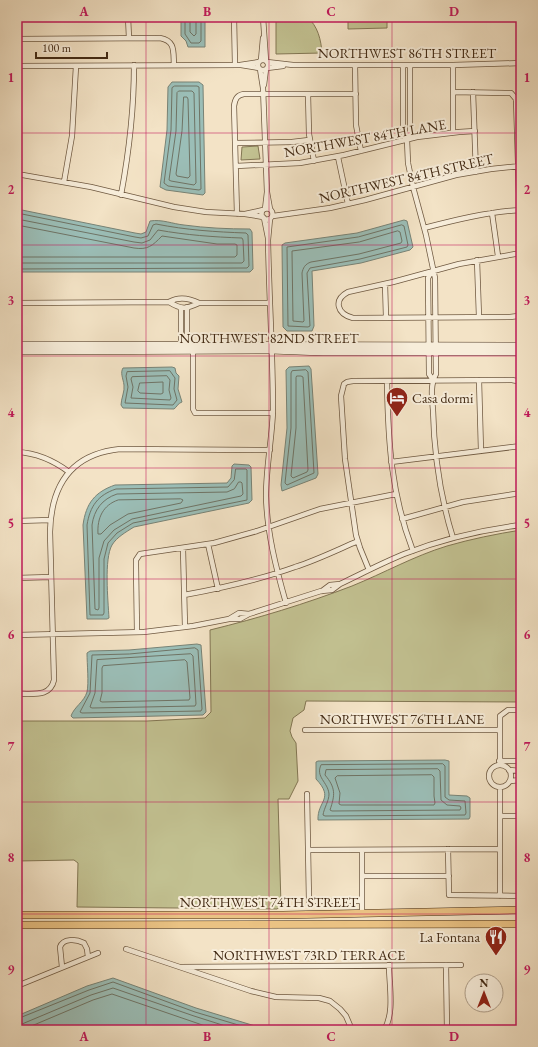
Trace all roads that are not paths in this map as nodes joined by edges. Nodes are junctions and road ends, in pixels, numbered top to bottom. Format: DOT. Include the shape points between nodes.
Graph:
graph roads {
  1 [pos="128,17"];
  2 [pos="234,17"];
  3 [pos="263,17"];
  4 [pos="264,35"];
  5 [pos="129,38"];
  6 [pos="17,39"];
  7 [pos="260,61"];
  8 [pos="267,61"];
  9 [pos="521,63"];
  10 [pos="134,65"];
  11 [pos="174,65"];
  12 [pos="237,65"];
  13 [pos="293,65"];
  14 [pos="355,65"];
  15 [pos="403,65"];
  16 [pos="410,65"];
  17 [pos="453,65"];
  18 [pos="17,66"];
  19 [pos="76,66"];
  20 [pos="263,69"];
  21 [pos="453,92"];
  22 [pos="473,92"];
  23 [pos="263,94"];
  24 [pos="308,94"];
  25 [pos="356,94"];
  26 [pos="475,131"];
  27 [pos="453,132"];
  28 [pos="310,140"];
  29 [pos="407,140"];
  30 [pos="235,142"];
  31 [pos="265,142"];
  32 [pos="361,151"];
  33 [pos="338,157"];
  34 [pos="314,161"];
  35 [pos="236,166"];
  36 [pos="265,166"];
  37 [pos="520,166"];
  38 [pos="476,172"];
  39 [pos="17,174"];
  40 [pos="64,182"];
  41 [pos="413,187"];
  42 [pos="267,192"];
  43 [pos="122,195"];
  44 [pos="348,204"];
  45 [pos="264,210"];
  46 [pos="271,210"];
  47 [pos="520,210"];
  48 [pos="296,212"];
  49 [pos="492,213"];
  50 [pos="237,214"];
  51 [pos="245,214"];
  52 [pos="272,217"];
  53 [pos="263,218"];
  54 [pos="424,228"];
  55 [pos="268,240"];
  56 [pos="521,253"];
  57 [pos="498,256"];
  58 [pos="521,258"];
  59 [pos="477,260"];
  60 [pos="432,271"];
  61 [pos="385,284"];
  62 [pos="169,302"];
  63 [pos="17,303"];
  64 [pos="199,303"];
  65 [pos="270,303"];
  66 [pos="187,307"];
  67 [pos="181,308"];
  68 [pos="521,313"];
  69 [pos="386,318"];
  70 [pos="429,318"];
  71 [pos="436,318"];
  72 [pos="480,318"];
  73 [pos="17,345"];
  74 [pos="184,346"];
  75 [pos="521,346"];
  76 [pos="271,347"];
  77 [pos="433,349"];
  78 [pos="193,350"];
  79 [pos="17,351"];
  80 [pos="521,352"];
  81 [pos="433,380"];
  82 [pos="479,380"];
  83 [pos="387,381"];
  84 [pos="521,384"];
  85 [pos="272,413"];
  86 [pos="521,446"];
  87 [pos="270,450"];
  88 [pos="481,451"];
  89 [pos="17,452"];
  90 [pos="435,456"];
  91 [pos="391,462"];
  92 [pos="69,472"];
  93 [pos="521,493"];
  94 [pos="396,494"];
  95 [pos="352,504"];
  96 [pos="444,506"];
  97 [pos="402,519"];
  98 [pos="50,520"];
  99 [pos="17,521"];
  100 [pos="521,524"];
  101 [pos="269,527"];
  102 [pos="453,538"];
  103 [pos="358,541"];
  104 [pos="208,544"];
  105 [pos="183,548"];
  106 [pos="413,551"];
  107 [pos="369,570"];
  108 [pos="278,573"];
  109 [pos="51,577"];
  110 [pos="17,578"];
  111 [pos="218,589"];
  112 [pos="184,595"];
  113 [pos="286,603"];
  114 [pos="185,627"];
  115 [pos="137,632"];
  116 [pos="17,635"];
  117 [pos="53,635"];
  118 [pos="17,694"];
  119 [pos="521,710"];
  120 [pos="305,730"];
  121 [pos="499,730"];
  122 [pos="521,761"];
  123 [pos="499,763"];
  124 [pos="509,770"];
  125 [pos="521,771"];
  126 [pos="521,780"];
  127 [pos="510,781"];
  128 [pos="500,787"];
  129 [pos="307,794"];
  130 [pos="500,816"];
  131 [pos="521,816"];
  132 [pos="500,849"];
  133 [pos="308,850"];
  134 [pos="362,850"];
  135 [pos="448,850"];
  136 [pos="362,876"];
  137 [pos="448,876"];
  138 [pos="500,896"];
  139 [pos="521,896"];
  140 [pos="362,901"];
  141 [pos="521,910"];
  142 [pos="417,912"];
  143 [pos="362,914"];
  144 [pos="17,915"];
  145 [pos="383,924"];
  146 [pos="521,924"];
  147 [pos="17,925"];
  148 [pos="126,949"];
  149 [pos="98,954"];
  150 [pos="88,957"];
  151 [pos="389,965"];
  152 [pos="446,965"];
  153 [pos="461,965"];
  154 [pos="62,967"];
  155 [pos="180,967"];
  156 [pos="17,986"];
  157 [pos="447,1028"];
  158 [pos="352,1030"];
  159 [pos="384,1030"];
  1 -- 5 [label="street"];
  2 -- 12 [label="street"];
  3 -- 4 [label="street"];
  4 -- 7 [label="street"];
  4 -- 8 [label="street"];
  5 -- 6 [label="street"];
  5 -- 11 [label="street" via="167,39 173,48"];
  7 -- 8 [label="street, NORTHWEST 86TH STREET"];
  7 -- 12 [label="street, NORTHWEST 86TH STREET"];
  7 -- 20 [label="street" via="258,65"];
  8 -- 13 [label="street, NORTHWEST 86TH STREET"];
  8 -- 20 [label="street" via="268,65"];
  9 -- 17 [label="street, NORTHWEST 86TH STREET"];
  10 -- 11 [label="street, NORTHWEST 86TH STREET"];
  10 -- 19 [label="street, NORTHWEST 86TH STREET"];
  10 -- 43 [label="street" via="130,135"];
  11 -- 12 [label="street, NORTHWEST 86TH STREET"];
  12 -- 20 [label="street, NORTHWEST 86TH STREET"];
  13 -- 14 [label="street, NORTHWEST 86TH STREET"];
  13 -- 20 [label="street, NORTHWEST 86TH STREET"];
  14 -- 15 [label="street, NORTHWEST 86TH STREET"];
  14 -- 25 [label="street"];
  15 -- 16 [label="street, NORTHWEST 86TH STREET"];
  15 -- 29 [label="street" via="404,131"];
  16 -- 17 [label="street, NORTHWEST 86TH STREET"];
  16 -- 29 [label="street" via="410,131"];
  17 -- 21 [label="street"];
  18 -- 19 [label="street, NORTHWEST 86TH STREET"];
  19 -- 40 [label="street" via="72,136"];
  20 -- 23 [label="street"];
  21 -- 22 [label="street"];
  21 -- 27 [label="street"];
  22 -- 26 [label="street"];
  22 -- 37 [label="street" via="511,93 516,99"];
  23 -- 24 [label="street"];
  23 -- 30 [label="street" via="244,94 236,97"];
  23 -- 31 [label="street"];
  24 -- 25 [label="street"];
  24 -- 28 [label="street"];
  25 -- 32 [label="street" via="356,125"];
  26 -- 27 [label="street, NORTHWEST 84TH LANE"];
  26 -- 38 [label="street"];
  27 -- 29 [label="street, NORTHWEST 84TH LANE"];
  28 -- 31 [label="street"];
  28 -- 34 [label="street"];
  29 -- 32 [label="street, NORTHWEST 84TH LANE"];
  29 -- 41 [label="street"];
  30 -- 31 [label="street"];
  30 -- 35 [label="street"];
  31 -- 36 [label="street"];
  32 -- 33 [label="street, NORTHWEST 84TH LANE"];
  33 -- 34 [label="street, NORTHWEST 84TH LANE"];
  33 -- 44 [label="street"];
  34 -- 36 [label="street, NORTHWEST 84TH LANE"];
  35 -- 36 [label="street, NORTHWEST 84TH LANE"];
  35 -- 50 [label="street"];
  36 -- 42 [label="street"];
  37 -- 38 [label="street, NORTHWEST 84TH STREET"];
  37 -- 47 [label="street"];
  38 -- 41 [label="street, NORTHWEST 84TH STREET"];
  39 -- 40 [label="street"];
  40 -- 43 [label="street"];
  41 -- 44 [label="street, NORTHWEST 84TH STREET"];
  41 -- 54 [label="street"];
  42 -- 45 [label="street"];
  42 -- 46 [label="street"];
  43 -- 50 [label="street" via="174,207"];
  44 -- 48 [label="street, NORTHWEST 84TH STREET"];
  45 -- 46 [label="street"];
  45 -- 51 [label="street"];
  45 -- 53 [label="street"];
  46 -- 48 [label="street, NORTHWEST 84TH STREET"];
  46 -- 52 [label="street"];
  47 -- 49 [label="street"];
  47 -- 56 [label="street"];
  48 -- 52 [label="street, NORTHWEST 84TH STREET"];
  49 -- 54 [label="street"];
  49 -- 57 [label="street"];
  50 -- 51 [label="street"];
  51 -- 53 [label="street"];
  52 -- 53 [label="street" via="267,220"];
  52 -- 55 [label="street"];
  53 -- 55 [label="street"];
  54 -- 60 [label="street"];
  55 -- 65 [label="street"];
  56 -- 57 [label="street"];
  56 -- 58 [label="street"];
  57 -- 59 [label="street"];
  59 -- 60 [label="street"];
  59 -- 72 [label="street"];
  60 -- 61 [label="street"];
  60 -- 70 [label="street" via="428,278"];
  60 -- 71 [label="street" via="435,278"];
  61 -- 69 [label="street"];
  61 -- 69 [label="street" via="348,292 342,295 338,306 343,314 352,318"];
  62 -- 63 [label="street"];
  62 -- 64 [label="street" via="184,298"];
  62 -- 67 [label="street"];
  64 -- 65 [label="street"];
  64 -- 66 [label="street"];
  65 -- 76 [label="street"];
  66 -- 67 [label="street"];
  66 -- 74 [label="street" via="187,339"];
  67 -- 74 [label="street" via="181,339"];
  68 -- 72 [label="street" via="510,317"];
  69 -- 70 [label="street"];
  70 -- 71 [label="street"];
  70 -- 77 [label="street"];
  71 -- 72 [label="street"];
  71 -- 77 [label="street"];
  73 -- 74 [label="street, NORTHWEST 82ND STREET"];
  74 -- 76 [label="street, NORTHWEST 82ND STREET"];
  74 -- 78 [label="street, NORTHWEST 82ND STREET"];
  74 -- 79 [label="street, NORTHWEST 82ND STREET"];
  75 -- 77 [label="street, NORTHWEST 82ND STREET"];
  76 -- 77 [label="street, NORTHWEST 82ND STREET"];
  76 -- 78 [label="street, NORTHWEST 82ND STREET"];
  76 -- 85 [label="street"];
  77 -- 80 [label="street, NORTHWEST 82ND STREET"];
  77 -- 81 [label="street" via="429,374"];
  78 -- 85 [label="street" via="195,413"];
  81 -- 82 [label="street"];
  81 -- 83 [label="street"];
  81 -- 90 [label="street"];
  82 -- 84 [label="street" via="512,380"];
  82 -- 88 [label="street"];
  83 -- 91 [label="street"];
  83 -- 95 [label="street" via="353,381 347,382 342,388 345,459"];
  85 -- 87 [label="street"];
  86 -- 88 [label="street"];
  87 -- 92 [label="street" via="108,450 90,457"];
  87 -- 101 [label="street" via="266,496"];
  88 -- 90 [label="street"];
  89 -- 92 [label="street" via="45,457"];
  90 -- 91 [label="street"];
  90 -- 96 [label="street"];
  91 -- 94 [label="street"];
  92 -- 98 [label="street" via="61,482 53,502"];
  93 -- 96 [label="street"];
  94 -- 95 [label="street"];
  94 -- 97 [label="street"];
  95 -- 101 [label="street" via="307,513"];
  95 -- 103 [label="street"];
  96 -- 97 [label="street"];
  96 -- 102 [label="street"];
  97 -- 106 [label="street"];
  98 -- 99 [label="street"];
  98 -- 109 [label="street"];
  100 -- 102 [label="street"];
  101 -- 104 [label="street"];
  101 -- 108 [label="street"];
  102 -- 106 [label="street"];
  103 -- 107 [label="street"];
  103 -- 108 [label="street"];
  104 -- 105 [label="street"];
  104 -- 111 [label="street"];
  105 -- 112 [label="street"];
  105 -- 115 [label="street" via="140,554 137,558"];
  106 -- 107 [label="street"];
  107 -- 113 [label="street" via="340,584 330,585 321,592"];
  108 -- 111 [label="street"];
  108 -- 113 [label="street"];
  109 -- 110 [label="street"];
  109 -- 117 [label="street"];
  111 -- 112 [label="street"];
  112 -- 114 [label="street"];
  113 -- 114 [label="street" via="240,618"];
  114 -- 115 [label="street"];
  115 -- 117 [label="street"];
  116 -- 117 [label="street"];
  117 -- 118 [label="street" via="53,686 44,693"];
  119 -- 121 [label="street" via="508,710 503,713 500,716"];
  120 -- 121 [label="street, NORTHWEST 76TH LANE"];
  121 -- 123 [label="street"];
  122 -- 123 [label="street"];
  123 -- 124 [label="street"];
  123 -- 128 [label="street" via="491,769 489,775 491,782"];
  124 -- 125 [label="street"];
  124 -- 127 [label="street"];
  126 -- 127 [label="street"];
  127 -- 128 [label="street"];
  128 -- 130 [label="street"];
  129 -- 133 [label="street"];
  130 -- 131 [label="street"];
  130 -- 132 [label="street"];
  132 -- 135 [label="street"];
  132 -- 138 [label="street"];
  133 -- 134 [label="street"];
  133 -- 140 [label="street" via="309,901"];
  134 -- 135 [label="street"];
  134 -- 136 [label="street"];
  135 -- 137 [label="street"];
  136 -- 137 [label="street"];
  136 -- 140 [label="street"];
  137 -- 138 [label="street" via="449,895"];
  138 -- 139 [label="street"];
  140 -- 143 [label="street"];
  141 -- 142 [label="main road, NORTHWEST 74TH STREET"];
  142 -- 143 [label="main road, NORTHWEST 74TH STREET"];
  142 -- 145 [label="main road" via="412,916 387,918"];
  143 -- 144 [label="main road, NORTHWEST 74TH STREET"];
  145 -- 146 [label="main road, NORTHWEST 74TH STREET"];
  145 -- 147 [label="main road, NORTHWEST 74TH STREET"];
  148 -- 155 [label="street"];
  149 -- 150 [label="street"];
  150 -- 154 [label="street"];
  150 -- 154 [label="street" via="84,943 64,941 60,944"];
  151 -- 152 [label="street, NORTHWEST 73RD TERRACE"];
  151 -- 155 [label="street, NORTHWEST 73RD TERRACE"];
  151 -- 159 [label="street" via="390,1014"];
  152 -- 153 [label="street, NORTHWEST 73RD TERRACE"];
  152 -- 157 [label="street"];
  154 -- 156 [label="street"];
  155 -- 158 [label="street" via="276,997 319,998 330,1002 346,1016"];
}
